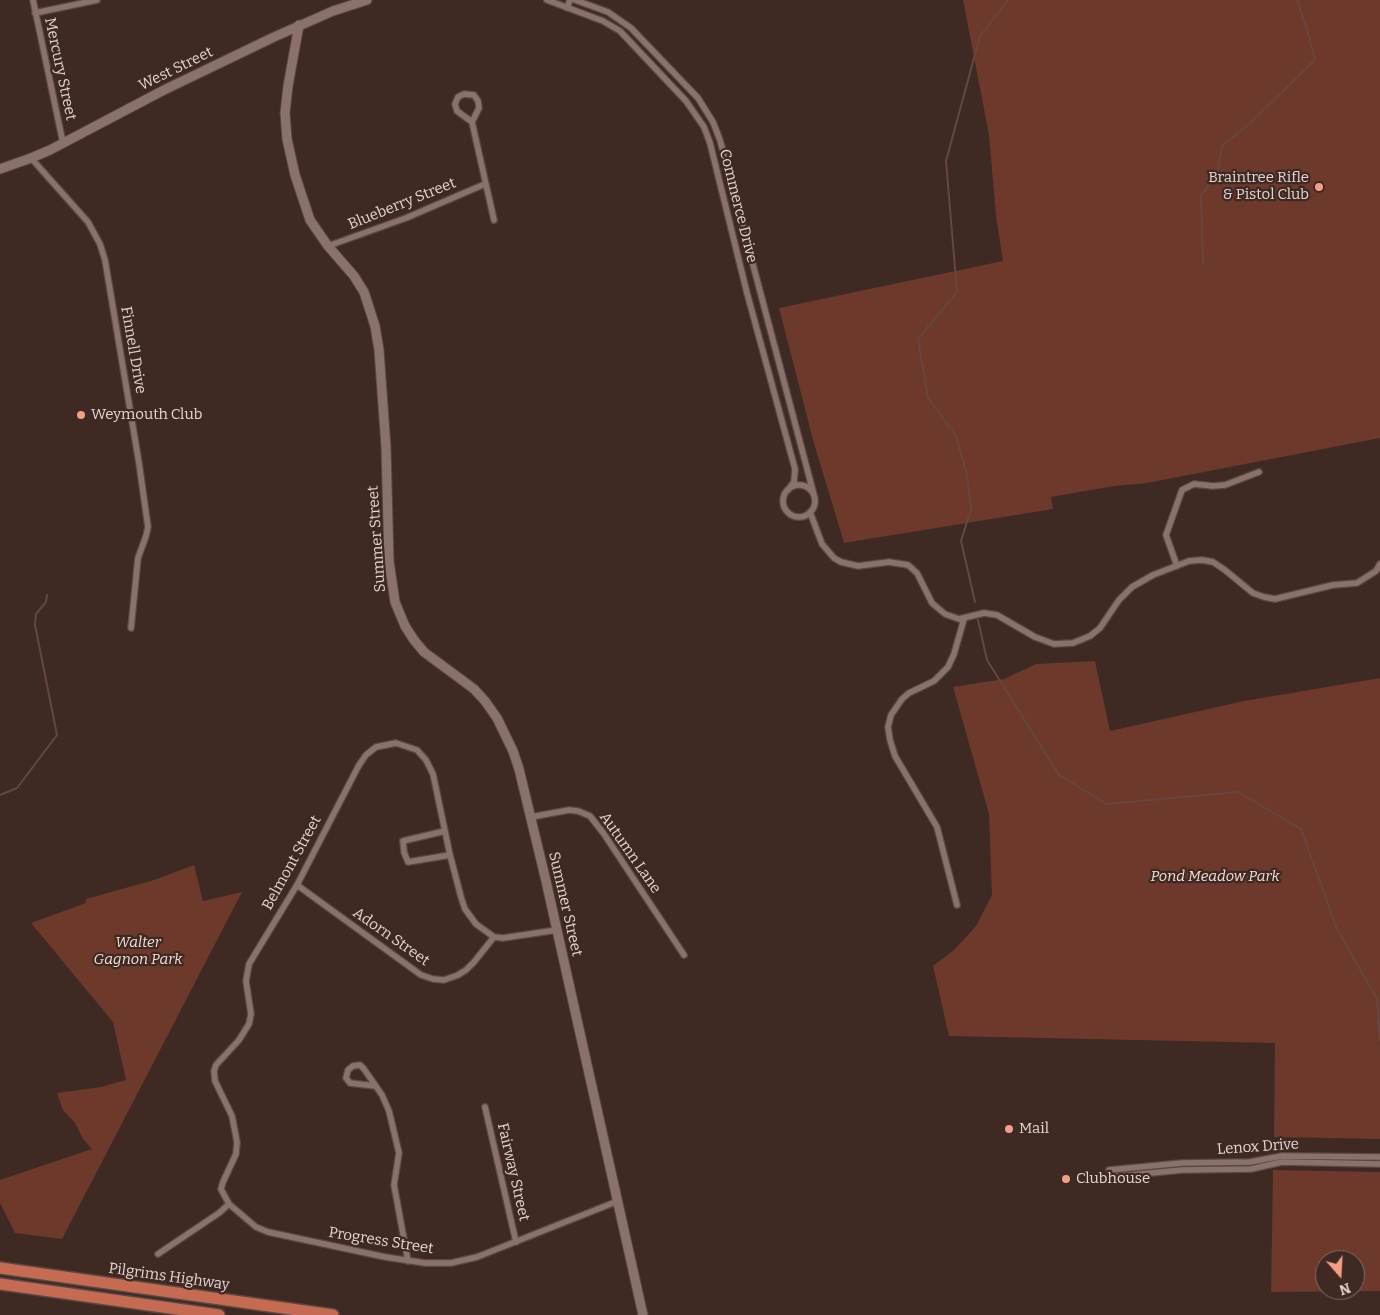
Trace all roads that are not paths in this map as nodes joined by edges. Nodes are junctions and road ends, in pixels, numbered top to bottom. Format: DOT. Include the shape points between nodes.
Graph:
graph roads {
  1 [pos="33,0"];
  2 [pos="97,0"];
  3 [pos="367,0"];
  4 [pos="549,0"];
  5 [pos="570,0"];
  6 [pos="576,0"];
  7 [pos="567,8"];
  8 [pos="35,13"];
  9 [pos="298,25"];
  10 [pos="678,76"];
  11 [pos="670,84"];
  12 [pos="472,122"];
  13 [pos="63,142"];
  14 [pos="31,158"];
  15 [pos="0,169"];
  16 [pos="485,184"];
  17 [pos="494,220"];
  18 [pos="328,246"];
  19 [pos="1258,472"];
  20 [pos="788,490"];
  21 [pos="814,495"];
  22 [pos="810,512"];
  23 [pos="1380,564"];
  24 [pos="1177,566"];
  25 [pos="964,619"];
  26 [pos="131,628"];
  27 [pos="531,817"];
  28 [pos="445,831"];
  29 [pos="450,855"];
  30 [pos="297,884"];
  31 [pos="957,905"];
  32 [pos="557,930"];
  33 [pos="494,937"];
  34 [pos="684,955"];
  35 [pos="375,1086"];
  36 [pos="485,1107"];
  37 [pos="1380,1158"];
  38 [pos="1323,1160"];
  39 [pos="1380,1164"];
  40 [pos="1109,1173"];
  41 [pos="618,1201"];
  42 [pos="229,1204"];
  43 [pos="516,1242"];
  44 [pos="158,1254"];
  45 [pos="408,1261"];
  46 [pos="0,1268"];
  47 [pos="0,1284"];
  48 [pos="219,1315"];
  49 [pos="333,1315"];
  50 [pos="643,1315"];
  1 -- 8 [label="street, Mercury Street"];
  2 -- 8 [label="street"];
  3 -- 9 [label="street, West Street"];
  4 -- 7 [label="street, Commerce Drive"];
  5 -- 7 [label="street"];
  6 -- 10 [label="street, Commerce Drive" via="626,23"];
  7 -- 11 [label="street, Commerce Drive" via="604,21 620,32"];
  8 -- 13 [label="street, Mercury Street"];
  9 -- 13 [label="street, West Street"];
  9 -- 18 [label="street, Summer Street" via="285,113 287,133 304,202 313,225"];
  10 -- 11 [label="street"];
  10 -- 21 [label="street, Commerce Drive" via="701,102 717,131"];
  11 -- 20 [label="street, Commerce Drive" via="699,118 710,144 795,469 794,482"];
  12 -- 12 [label="street" via="457,111 455,104 464,94 474,95 478,101 479,108"];
  12 -- 16 [label="street"];
  13 -- 14 [label="street, West Street"];
  14 -- 15 [label="street, West Street"];
  14 -- 26 [label="street, Finnell Drive" via="88,222 105,260 147,518 146,536 138,558"];
  16 -- 17 [label="street"];
  16 -- 18 [label="street, Blueberry Street" via="421,212"];
  18 -- 27 [label="street, Summer Street" via="364,292 375,326 386,447 389,561 399,614 424,652 474,689 497,718 513,750"];
  19 -- 24 [label="street" via="1225,485 1194,484 1182,490 1166,535"];
  20 -- 21 [label="street" via="802,485"];
  20 -- 22 [label="street" via="784,505 790,513 800,516"];
  21 -- 22 [label="street" via="815,504"];
  22 -- 25 [label="street" via="822,544 834,558 858,566 894,562 908,565 916,571 937,609 953,618"];
  23 -- 24 [label="street" via="1376,571 1357,583 1333,585 1275,599 1256,594 1210,561 1193,560"];
  24 -- 25 [label="street" via="1132,587 1100,628 1078,642 1045,641 993,614"];
  25 -- 31 [label="street" via="948,667 934,680 902,699 893,711 888,727 895,756 937,827"];
  27 -- 32 [label="street, Summer Street"];
  27 -- 34 [label="street, Autumn Lane" via="569,810 590,816"];
  28 -- 29 [label="street, Belmont Street"];
  28 -- 29 [label="street" via="403,841 404,852 408,862"];
  28 -- 30 [label="street, Belmont Street" via="433,774 426,760 416,750 396,743 376,747 359,764"];
  29 -- 33 [label="street, Belmont Street" via="465,909 476,924"];
  30 -- 33 [label="street, Adorn Street" via="421,975 433,979 444,980 466,970"];
  30 -- 42 [label="street, Belmont Street" via="249,964 246,981 251,1014 249,1024 216,1064 214,1072 236,1130 236,1154 222,1189"];
  32 -- 33 [label="street"];
  32 -- 41 [label="street, Summer Street"];
  35 -- 35 [label="street" via="350,1083 346,1078 348,1070 360,1066"];
  35 -- 45 [label="street" via="389,1111 398,1144 394,1184"];
  36 -- 43 [label="street, Fairway Street"];
  37 -- 38 [label="street, Lenox Drive"];
  38 -- 39 [label="street, Lenox Drive"];
  38 -- 40 [label="street, Lenox Drive" via="1282,1156 1250,1162 1182,1163"];
  41 -- 43 [label="street, Progress Street"];
  41 -- 50 [label="street, Summer Street"];
  42 -- 44 [label="street"];
  42 -- 45 [label="street, Progress Street" via="256,1227 268,1232"];
  43 -- 45 [label="street, Progress Street" via="451,1263"];
  46 -- 49 [label="highway, Pilgrims Highway"];
  47 -- 48 [label="highway, Pilgrims Highway"];
}
